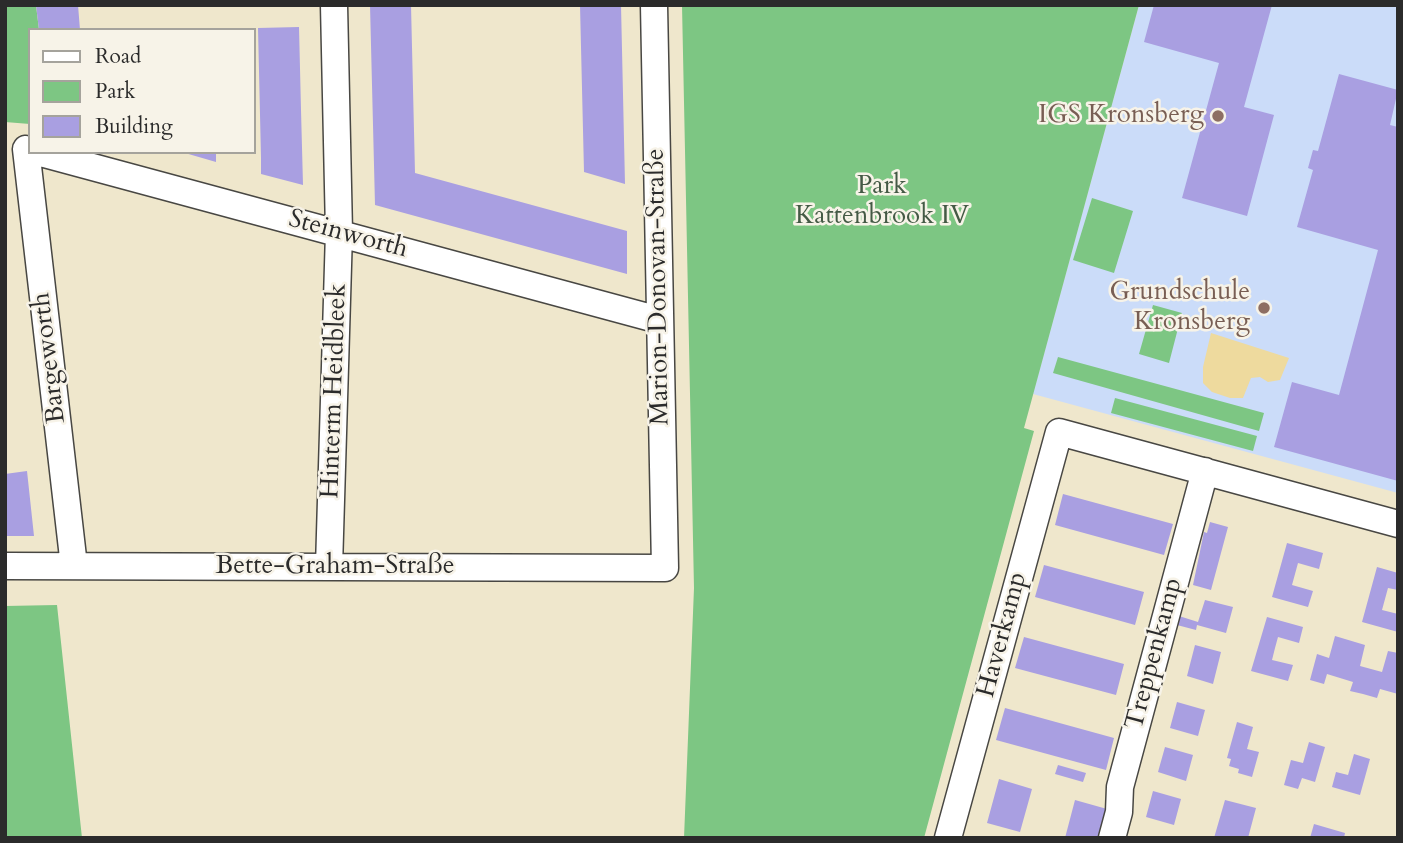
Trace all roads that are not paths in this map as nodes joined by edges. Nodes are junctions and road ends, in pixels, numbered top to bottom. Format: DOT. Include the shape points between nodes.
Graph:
graph roads {
  1 [pos="334,5"];
  2 [pos="653,5"];
  3 [pos="24,150"];
  4 [pos="39,154"];
  5 [pos="339,232"];
  6 [pos="659,320"];
  7 [pos="1205,471"];
  8 [pos="1398,524"];
  9 [pos="5,566"];
  10 [pos="74,566"];
  11 [pos="329,567"];
  12 [pos="665,568"];
  13 [pos="948,838"];
  14 [pos="1112,838"];
  1 -- 5 [label="street, Hinterm Heidbleek"];
  2 -- 6 [label="street, Marion-Donovan-Straße"];
  3 -- 10 [label="street, Bargeworth"];
  4 -- 5 [label="street, Steinworth"];
  5 -- 6 [label="street, Steinworth"];
  5 -- 11 [label="street, Hinterm Heidbleek"];
  6 -- 12 [label="street, Marion-Donovan-Straße"];
  7 -- 8 [label="street"];
  7 -- 13 [label="street, Haverkamp" via="1059,432"];
  7 -- 14 [label="street, Treppenkamp" via="1120,787"];
  9 -- 10 [label="street, Bette-Graham-Straße"];
  10 -- 11 [label="street, Bette-Graham-Straße"];
  11 -- 12 [label="street, Bette-Graham-Straße"];
}
